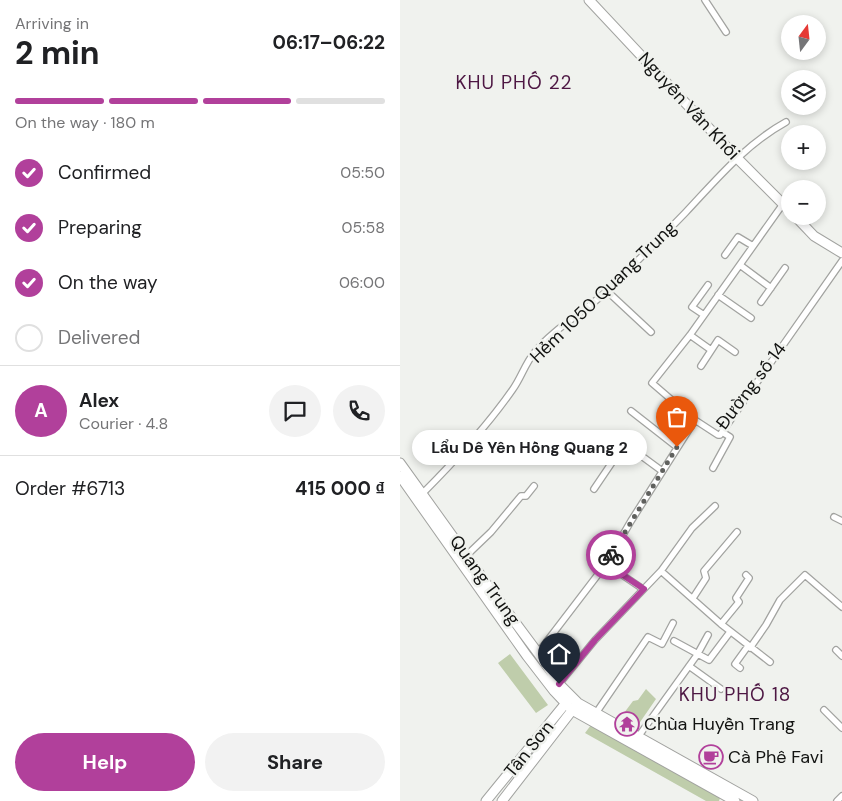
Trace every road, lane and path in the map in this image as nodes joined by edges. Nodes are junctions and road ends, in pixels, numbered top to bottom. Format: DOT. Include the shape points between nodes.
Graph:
graph roads {
  1 [pos="589,0"];
  2 [pos="705,0"];
  3 [pos="726,32"];
  4 [pos="786,122"];
  5 [pos="737,158"];
  6 [pos="781,202"];
  7 [pos="781,207"];
  8 [pos="804,225"];
  9 [pos="753,246"];
  10 [pos="842,253"];
  11 [pos="725,255"];
  12 [pos="842,261"];
  13 [pos="740,265"];
  14 [pos="785,268"];
  15 [pos="708,285"];
  16 [pos="771,288"];
  17 [pos="607,291"];
  18 [pos="718,295"];
  19 [pos="761,302"];
  20 [pos="704,315"];
  21 [pos="751,318"];
  22 [pos="651,332"];
  23 [pos="690,335"];
  24 [pos="711,350"];
  25 [pos="735,352"];
  26 [pos="701,366"];
  27 [pos="631,411"];
  28 [pos="694,420"];
  29 [pos="722,432"];
  30 [pos="613,434"];
  31 [pos="677,447"];
  32 [pos="615,458"];
  33 [pos="401,466"];
  34 [pos="712,468"];
  35 [pos="662,471"];
  36 [pos="400,476"];
  37 [pos="534,486"];
  38 [pos="594,489"];
  39 [pos="420,497"];
  40 [pos="715,506"];
  41 [pos="834,517"];
  42 [pos="842,521"];
  43 [pos="737,532"];
  44 [pos="467,555"];
  45 [pos="606,564"];
  46 [pos="661,571"];
  47 [pos="746,575"];
  48 [pos="644,589"];
  49 [pos="693,598"];
  50 [pos="842,608"];
  51 [pos="673,624"];
  52 [pos="721,624"];
  53 [pos="730,632"];
  54 [pos="708,635"];
  55 [pos="674,641"];
  56 [pos="749,647"];
  57 [pos="836,650"];
  58 [pos="538,653"];
  59 [pos="697,655"];
  60 [pos="842,656"];
  61 [pos="770,662"];
  62 [pos="690,666"];
  63 [pos="740,668"];
  64 [pos="559,684"];
  65 [pos="721,689"];
  66 [pos="572,703"];
  67 [pos="824,710"];
  68 [pos="596,713"];
  69 [pos="842,728"];
  70 [pos="638,736"];
  71 [pos="842,796"];
  72 [pos="737,799"];
  73 [pos="486,801"];
  74 [pos="502,801"];
  75 [pos="753,801"];
  76 [pos="838,801"];
  1 -- 5 [label="main road, Nguyễn Văn Khối"];
  2 -- 3 [label="street"];
  4 -- 5 [label="street, Hẻm 1050 Quang Trung" via="767,132"];
  5 -- 6 [label="main road, Nguyễn Văn Khối"];
  5 -- 17 [label="street, Hẻm 1050 Quang Trung"];
  7 -- 9 [label="street"];
  8 -- 10 [label="main road" via="814,236"];
  9 -- 11 [label="street" via="738,238"];
  9 -- 13 [label="street"];
  12 -- 29 [label="street, Đường số 14"];
  13 -- 16 [label="street"];
  13 -- 18 [label="street"];
  14 -- 16 [label="street"];
  15 -- 20 [label="street" via="692,307"];
  16 -- 19 [label="street"];
  17 -- 22 [label="street"];
  17 -- 39 [label="street, Hẻm 1050 Quang Trung" via="533,354 514,388 472,442"];
  18 -- 20 [label="street"];
  18 -- 21 [label="street"];
  20 -- 23 [label="street"];
  23 -- 24 [label="street"];
  23 -- 28 [label="street" via="652,383"];
  24 -- 25 [label="street" via="718,340"];
  24 -- 26 [label="street"];
  27 -- 31 [label="street"];
  28 -- 29 [label="street, Đường số 14" via="718,435"];
  28 -- 31 [label="street, Đường số 14"];
  29 -- 34 [label="street" via="730,438"];
  30 -- 35 [label="street"];
  31 -- 35 [label="street, Đường số 14"];
  32 -- 38 [label="street"];
  33 -- 39 [label="main road, Quang Trung"];
  35 -- 45 [label="street, Đường số 14"];
  36 -- 39 [label="main road, Quang Trung"];
  37 -- 44 [label="street"];
  39 -- 44 [label="main road, Quang Trung"];
  39 -- 66 [label="main road, Quang Trung" via="528,656 554,691"];
  40 -- 46 [label="street" via="692,528"];
  41 -- 42 [label="street"];
  43 -- 49 [label="street" via="704,571 706,578"];
  44 -- 58 [label="main road, Quang Trung"];
  45 -- 48 [label="street"];
  45 -- 58 [label="street, Đường số 14"];
  46 -- 48 [label="street"];
  46 -- 49 [label="street"];
  47 -- 52 [label="street" via="749,578 736,598 739,602"];
  48 -- 64 [label="street" via="595,640"];
  49 -- 52 [label="street"];
  50 -- 56 [label="street" via="805,576 780,600"];
  51 -- 68 [label="street" via="662,644 648,637"];
  52 -- 53 [label="street"];
  53 -- 56 [label="street"];
  53 -- 59 [label="street" via="709,660"];
  54 -- 59 [label="street"];
  55 -- 59 [label="street"];
  56 -- 61 [label="street"];
  56 -- 63 [label="street" via="735,664"];
  57 -- 60 [label="street"];
  58 -- 64 [label="main road, Quang Trung"];
  59 -- 62 [label="street"];
  62 -- 65 [label="street"];
  62 -- 70 [label="street"];
  64 -- 66 [label="main road, Quang Trung"];
  66 -- 68 [label="main road, Quang Trung"];
  66 -- 72 [label="main road, Quang Trung"];
  66 -- 73 [label="main road, Tân Sơn"];
  66 -- 74 [label="main road, Tân Sơn"];
  67 -- 69 [label="street"];
  68 -- 70 [label="main road, Quang Trung"];
  70 -- 72 [label="main road, Quang Trung"];
  71 -- 76 [label="street"];
  72 -- 75 [label="main road, Quang Trung"];
}
